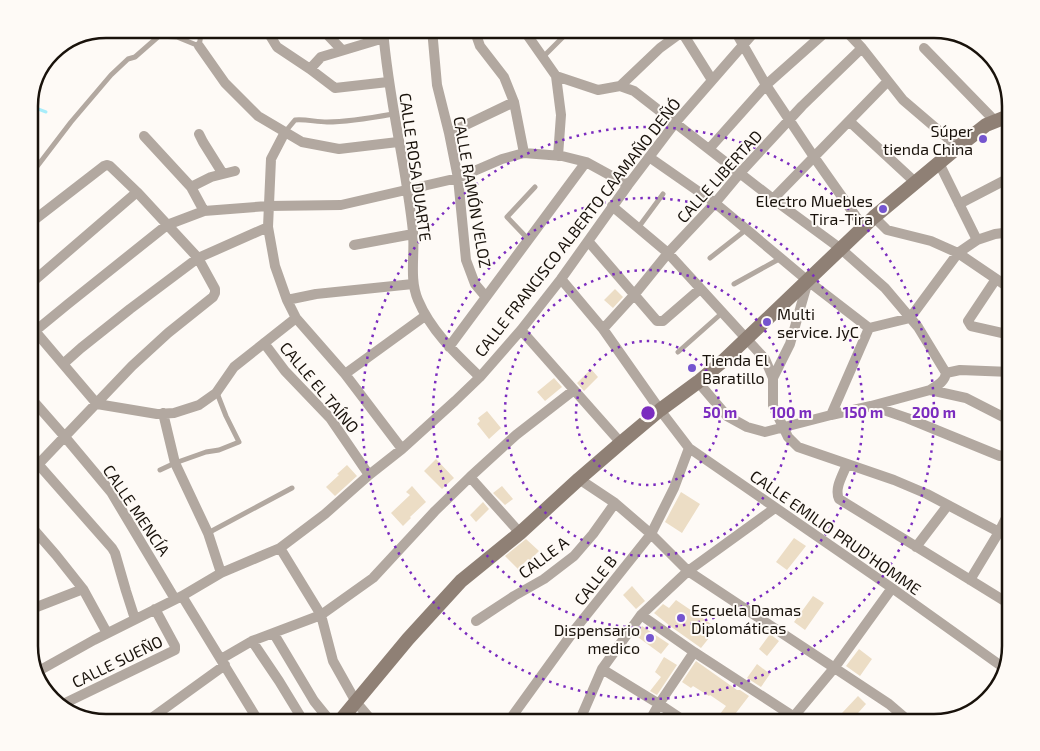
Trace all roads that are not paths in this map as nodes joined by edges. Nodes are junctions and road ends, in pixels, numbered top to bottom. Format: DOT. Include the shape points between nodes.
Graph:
graph roads {
  1 [pos="157,38"];
  2 [pos="180,38"];
  3 [pos="200,38"];
  4 [pos="271,38"];
  5 [pos="331,38"];
  6 [pos="371,38"];
  7 [pos="384,38"];
  8 [pos="433,38"];
  9 [pos="477,38"];
  10 [pos="529,38"];
  11 [pos="562,38"];
  12 [pos="672,38"];
  13 [pos="686,38"];
  14 [pos="739,38"];
  15 [pos="749,38"];
  16 [pos="819,38"];
  17 [pos="853,38"];
  18 [pos="743,44"];
  19 [pos="199,46"];
  20 [pos="862,48"];
  21 [pos="924,48"];
  22 [pos="342,50"];
  23 [pos="542,58"];
  24 [pos="310,69"];
  25 [pos="556,76"];
  26 [pos="712,80"];
  27 [pos="888,81"];
  28 [pos="388,82"];
  29 [pos="766,85"];
  30 [pos="620,86"];
  31 [pos="514,102"];
  32 [pos="393,114"];
  33 [pos="1002,118"];
  34 [pos="790,121"];
  35 [pos="849,121"];
  36 [pos="995,121"];
  37 [pos="675,123"];
  38 [pos="285,132"];
  39 [pos="449,132"];
  40 [pos="199,134"];
  41 [pos="144,136"];
  42 [pos="398,142"];
  43 [pos="958,146"];
  44 [pos="709,149"];
  45 [pos="524,153"];
  46 [pos="558,156"];
  47 [pos="649,157"];
  48 [pos="814,157"];
  49 [pos="586,162"];
  50 [pos="939,163"];
  51 [pos="38,165"];
  52 [pos="235,171"];
  53 [pos="223,174"];
  54 [pos="740,174"];
  55 [pos="458,178"];
  56 [pos="916,182"];
  57 [pos="1002,182"];
  58 [pos="628,185"];
  59 [pos="190,187"];
  60 [pos="534,187"];
  61 [pos="407,190"];
  62 [pos="137,192"];
  63 [pos="663,194"];
  64 [pos="773,199"];
  65 [pos="715,203"];
  66 [pos="959,204"];
  67 [pos="268,206"];
  68 [pos="612,206"];
  69 [pos="204,211"];
  70 [pos="38,217"];
  71 [pos="869,222"];
  72 [pos="167,225"];
  73 [pos="268,227"];
  74 [pos="638,228"];
  75 [pos="747,229"];
  76 [pos="1002,233"];
  77 [pos="413,234"];
  78 [pos="529,239"];
  79 [pos="977,240"];
  80 [pos="588,241"];
  81 [pos="354,245"];
  82 [pos="841,249"];
  83 [pos="668,253"];
  84 [pos="958,253"];
  85 [pos="198,258"];
  86 [pos="710,258"];
  87 [pos="781,258"];
  88 [pos="38,277"];
  89 [pos="561,279"];
  90 [pos="996,279"];
  91 [pos="808,281"];
  92 [pos="1002,283"];
  93 [pos="413,284"];
  94 [pos="734,284"];
  95 [pos="700,288"];
  96 [pos="634,295"];
  97 [pos="486,297"];
  98 [pos="287,300"];
  99 [pos="722,313"];
  100 [pos="425,316"];
  101 [pos="296,318"];
  102 [pos="910,318"];
  103 [pos="38,325"];
  104 [pos="869,328"];
  105 [pos="603,329"];
  106 [pos="521,330"];
  107 [pos="1002,333"];
  108 [pos="38,337"];
  109 [pos="746,340"];
  110 [pos="264,343"];
  111 [pos="449,347"];
  112 [pos="678,352"];
  113 [pos="63,364"];
  114 [pos="1002,372"];
  115 [pos="345,374"];
  116 [pos="946,374"];
  117 [pos="480,377"];
  118 [pos="773,378"];
  119 [pos="698,382"];
  120 [pos="574,390"];
  121 [pos="930,390"];
  122 [pos="216,392"];
  123 [pos="97,404"];
  124 [pos="38,406"];
  125 [pos="871,406"];
  126 [pos="660,410"];
  127 [pos="163,413"];
  128 [pos="831,415"];
  129 [pos="1002,416"];
  130 [pos="783,427"];
  131 [pos="65,437"];
  132 [pos="621,443"];
  133 [pos="689,448"];
  134 [pos="402,449"];
  135 [pos="1002,456"];
  136 [pos="38,462"];
  137 [pos="175,463"];
  138 [pos="847,464"];
  139 [pos="160,470"];
  140 [pos="38,473"];
  141 [pos="370,475"];
  142 [pos="470,477"];
  143 [pos="579,479"];
  144 [pos="292,488"];
  145 [pos="615,503"];
  146 [pos="948,505"];
  147 [pos="775,508"];
  148 [pos="1002,526"];
  149 [pos="999,532"];
  150 [pos="208,533"];
  151 [pos="520,533"];
  152 [pos="1002,533"];
  153 [pos="38,534"];
  154 [pos="651,534"];
  155 [pos="916,547"];
  156 [pos="280,548"];
  157 [pos="688,571"];
  158 [pos="222,574"];
  159 [pos="970,580"];
  160 [pos="83,588"];
  161 [pos="892,588"];
  162 [pos="179,598"];
  163 [pos="1002,600"];
  164 [pos="38,606"];
  165 [pos="156,609"];
  166 [pos="641,614"];
  167 [pos="321,615"];
  168 [pos="135,619"];
  169 [pos="476,622"];
  170 [pos="107,634"];
  171 [pos="274,634"];
  172 [pos="252,641"];
  173 [pos="694,652"];
  174 [pos="223,662"];
  175 [pos="1000,665"];
  176 [pos="835,667"];
  177 [pos="42,668"];
  178 [pos="602,669"];
  179 [pos="67,702"];
  180 [pos="356,702"];
  181 [pos="659,704"];
  182 [pos="156,714"];
  183 [pos="254,714"];
  184 [pos="299,714"];
  185 [pos="325,714"];
  186 [pos="346,714"];
  187 [pos="366,714"];
  188 [pos="514,714"];
  189 [pos="582,714"];
  190 [pos="653,714"];
  191 [pos="674,714"];
  192 [pos="786,714"];
  193 [pos="800,714"];
  194 [pos="901,714"];
  1 -- 51 [label="lane" via="111,75"];
  2 -- 19 [label="lane"];
  3 -- 19 [label="lane"];
  4 -- 24 [label="street" via="277,48"];
  5 -- 22 [label="street"];
  6 -- 22 [label="street"];
  7 -- 28 [label="street, CALLE ROSA DUARTE"];
  8 -- 39 [label="street, CALLE RAMÓN VELOZ" via="437,84"];
  9 -- 31 [label="street" via="504,77"];
  10 -- 23 [label="street"];
  11 -- 23 [label="lane"];
  12 -- 30 [label="street"];
  13 -- 26 [label="street"];
  14 -- 18 [label="street"];
  15 -- 18 [label="street, CALLE FRANCISCO ALBERTO CAAMAÑO DEÑÓ"];
  16 -- 29 [label="street"];
  17 -- 20 [label="street"];
  18 -- 26 [label="street, CALLE FRANCISCO ALBERTO CAAMAÑO DEÑÓ"];
  18 -- 29 [label="street"];
  19 -- 38 [label="street" via="225,83 258,116"];
  20 -- 27 [label="street"];
  20 -- 34 [label="street, CALLE LIBERTAD"];
  21 -- 36 [label="street"];
  22 -- 24 [label="street" via="321,57"];
  23 -- 25 [label="street"];
  24 -- 28 [label="street" via="335,88"];
  25 -- 30 [label="street" via="598,90"];
  25 -- 46 [label="street" via="561,115"];
  26 -- 37 [label="street, CALLE FRANCISCO ALBERTO CAAMAÑO DEÑÓ"];
  27 -- 35 [label="street"];
  27 -- 43 [label="street" via="903,100"];
  28 -- 32 [label="street, CALLE ROSA DUARTE"];
  29 -- 34 [label="street"];
  29 -- 44 [label="street"];
  30 -- 37 [label="street" via="634,91"];
  31 -- 39 [label="street"];
  31 -- 45 [label="street"];
  32 -- 38 [label="lane" via="361,120 295,120"];
  32 -- 42 [label="street, CALLE ROSA DUARTE"];
  33 -- 36 [label="main road"];
  34 -- 48 [label="street"];
  34 -- 54 [label="street, CALLE LIBERTAD"];
  35 -- 48 [label="street"];
  35 -- 56 [label="street"];
  36 -- 43 [label="main road"];
  37 -- 44 [label="street"];
  37 -- 47 [label="street, CALLE FRANCISCO ALBERTO CAAMAÑO DEÑÓ"];
  38 -- 42 [label="street" via="302,142 340,149"];
  38 -- 67 [label="street" via="271,159"];
  39 -- 55 [label="street, CALLE RAMÓN VELOZ"];
  40 -- 53 [label="street"];
  41 -- 59 [label="street"];
  42 -- 61 [label="street, CALLE ROSA DUARTE"];
  43 -- 50 [label="main road"];
  44 -- 54 [label="street"];
  45 -- 46 [label="street"];
  45 -- 55 [label="street"];
  46 -- 49 [label="street"];
  47 -- 58 [label="street, CALLE FRANCISCO ALBERTO CAAMAÑO DEÑÓ"];
  47 -- 65 [label="street"];
  48 -- 64 [label="street"];
  48 -- 71 [label="street"];
  49 -- 58 [label="street"];
  49 -- 78 [label="street"];
  50 -- 56 [label="main road"];
  50 -- 66 [label="street"];
  52 -- 53 [label="street"];
  53 -- 59 [label="street"];
  54 -- 64 [label="street"];
  54 -- 65 [label="street, CALLE LIBERTAD"];
  55 -- 61 [label="street"];
  55 -- 97 [label="street, CALLE RAMÓN VELOZ" via="466,260 475,284"];
  56 -- 71 [label="main road"];
  57 -- 66 [label="street"];
  58 -- 68 [label="street, CALLE FRANCISCO ALBERTO CAAMAÑO DEÑÓ"];
  59 -- 69 [label="street"];
  60 -- 78 [label="lane" via="507,217"];
  61 -- 67 [label="street" via="341,205"];
  61 -- 77 [label="street, CALLE ROSA DUARTE"];
  62 -- 70 [label="street" via="107,165"];
  62 -- 72 [label="street"];
  62 -- 88 [label="street"];
  63 -- 74 [label="lane"];
  64 -- 82 [label="street"];
  65 -- 75 [label="street"];
  65 -- 83 [label="street, CALLE LIBERTAD"];
  66 -- 79 [label="street"];
  67 -- 69 [label="street"];
  67 -- 73 [label="street"];
  68 -- 74 [label="street"];
  68 -- 80 [label="street, CALLE FRANCISCO ALBERTO CAAMAÑO DEÑÓ"];
  69 -- 72 [label="street"];
  71 -- 82 [label="main road"];
  71 -- 84 [label="street"];
  72 -- 85 [label="street"];
  72 -- 103 [label="street"];
  73 -- 85 [label="street"];
  73 -- 98 [label="street" via="275,266"];
  74 -- 83 [label="street"];
  75 -- 86 [label="lane"];
  75 -- 87 [label="street"];
  76 -- 79 [label="street"];
  77 -- 81 [label="street"];
  77 -- 93 [label="street, CALLE ROSA DUARTE"];
  78 -- 97 [label="street"];
  79 -- 84 [label="street"];
  80 -- 89 [label="street, CALLE FRANCISCO ALBERTO CAAMAÑO DEÑÓ"];
  80 -- 96 [label="street"];
  82 -- 91 [label="main road"];
  82 -- 102 [label="street" via="885,288"];
  83 -- 95 [label="street"];
  83 -- 96 [label="street, CALLE LIBERTAD"];
  84 -- 90 [label="street"];
  84 -- 102 [label="street"];
  85 -- 113 [label="street" via="130,308"];
  85 -- 123 [label="street" via="215,289 213,296 132,366"];
  87 -- 91 [label="street"];
  87 -- 94 [label="lane"];
  89 -- 105 [label="street, CALLE EMILIO PRUD'HOMME"];
  89 -- 106 [label="street, CALLE FRANCISCO ALBERTO CAAMAÑO DEÑÓ"];
  90 -- 92 [label="street"];
  90 -- 107 [label="street" via="968,321 971,326"];
  91 -- 104 [label="street"];
  91 -- 109 [label="main road"];
  91 -- 118 [label="street" via="790,344"];
  93 -- 98 [label="street"];
  93 -- 100 [label="street, CALLE ROSA DUARTE"];
  95 -- 96 [label="street" via="661,322"];
  95 -- 99 [label="street"];
  96 -- 105 [label="street, CALLE LIBERTAD"];
  97 -- 111 [label="street"];
  98 -- 101 [label="street"];
  99 -- 109 [label="street"];
  99 -- 112 [label="lane"];
  100 -- 111 [label="street, CALLE ROSA DUARTE"];
  100 -- 115 [label="street"];
  101 -- 110 [label="street"];
  101 -- 115 [label="street"];
  102 -- 104 [label="street"];
  102 -- 116 [label="street"];
  104 -- 128 [label="street"];
  105 -- 126 [label="street, CALLE EMILIO PRUD'HOMME"];
  106 -- 117 [label="street, CALLE FRANCISCO ALBERTO CAAMAÑO DEÑÓ"];
  106 -- 120 [label="street"];
  108 -- 113 [label="street"];
  109 -- 118 [label="street" via="765,359"];
  109 -- 119 [label="main road"];
  110 -- 122 [label="street" via="234,367"];
  110 -- 141 [label="street, CALLE EL TAÍNO" via="285,371 330,418"];
  111 -- 117 [label="street, CALLE ROSA DUARTE"];
  113 -- 123 [label="street"];
  114 -- 116 [label="street" via="960,370"];
  115 -- 134 [label="street"];
  116 -- 121 [label="street" via="940,384"];
  117 -- 134 [label="street, CALLE FRANCISCO ALBERTO CAAMAÑO DEÑÓ"];
  118 -- 130 [label="street" via="773,406"];
  119 -- 126 [label="main road"];
  119 -- 130 [label="street" via="726,416 765,432"];
  120 -- 132 [label="street"];
  120 -- 142 [label="street" via="516,435"];
  121 -- 125 [label="street"];
  121 -- 129 [label="street" via="966,398"];
  122 -- 127 [label="street" via="199,405"];
  122 -- 137 [label="lane" via="239,442"];
  123 -- 127 [label="street"];
  123 -- 131 [label="street"];
  124 -- 131 [label="street, CALLE MENCÍA"];
  125 -- 128 [label="street"];
  125 -- 135 [label="street"];
  126 -- 132 [label="main road"];
  126 -- 133 [label="street, CALLE EMILIO PRUD'HOMME"];
  127 -- 137 [label="street"];
  128 -- 130 [label="street"];
  130 -- 138 [label="street" via="798,447"];
  131 -- 136 [label="street"];
  131 -- 162 [label="street, CALLE MENCÍA" via="111,492"];
  132 -- 143 [label="main road"];
  133 -- 147 [label="street, CALLE EMILIO PRUD'HOMME"];
  133 -- 154 [label="street, CALLE B"];
  134 -- 141 [label="street, CALLE FRANCISCO ALBERTO CAAMAÑO DEÑÓ"];
  137 -- 139 [label="lane"];
  137 -- 150 [label="street"];
  138 -- 146 [label="street" via="894,480"];
  138 -- 155 [label="street" via="837,490 839,499"];
  140 -- 168 [label="street" via="112,548"];
  141 -- 156 [label="street, CALLE FRANCISCO ALBERTO CAAMAÑO DEÑÓ"];
  142 -- 151 [label="street"];
  142 -- 167 [label="street" via="373,578"];
  143 -- 145 [label="street"];
  143 -- 151 [label="main road"];
  144 -- 150 [label="lane"];
  145 -- 154 [label="street"];
  145 -- 169 [label="street, CALLE A" via="574,556"];
  146 -- 149 [label="street"];
  146 -- 155 [label="street"];
  147 -- 157 [label="street"];
  147 -- 161 [label="street, CALLE EMILIO PRUD'HOMME"];
  148 -- 149 [label="street"];
  149 -- 152 [label="street"];
  149 -- 159 [label="street"];
  150 -- 158 [label="street"];
  151 -- 180 [label="main road" via="461,581"];
  153 -- 160 [label="street"];
  154 -- 157 [label="street"];
  154 -- 188 [label="street, CALLE B" via="576,628"];
  155 -- 159 [label="street"];
  156 -- 158 [label="street, CALLE FRANCISCO ALBERTO CAAMAÑO DEÑÓ"];
  156 -- 167 [label="street"];
  157 -- 166 [label="street"];
  157 -- 176 [label="street"];
  158 -- 162 [label="street, CALLE FRANCISCO ALBERTO CAAMAÑO DEÑÓ"];
  159 -- 163 [label="street"];
  160 -- 164 [label="street"];
  160 -- 170 [label="street"];
  161 -- 175 [label="street, CALLE EMILIO PRUD'HOMME"];
  161 -- 176 [label="street"];
  162 -- 165 [label="street, CALLE FRANCISCO ALBERTO CAAMAÑO DEÑÓ"];
  162 -- 174 [label="street, CALLE MENCÍA"];
  165 -- 168 [label="street, CALLE FRANCISCO ALBERTO CAAMAÑO DEÑÓ"];
  165 -- 179 [label="street, CALLE SUEÑO" via="176,646 175,650"];
  166 -- 173 [label="street"];
  166 -- 178 [label="street"];
  167 -- 171 [label="street"];
  167 -- 180 [label="street" via="333,662"];
  168 -- 170 [label="street, CALLE FRANCISCO ALBERTO CAAMAÑO DEÑÓ"];
  170 -- 177 [label="street, CALLE FRANCISCO ALBERTO CAAMAÑO DEÑÓ"];
  171 -- 172 [label="street"];
  171 -- 185 [label="street"];
  172 -- 174 [label="street"];
  172 -- 184 [label="street"];
  173 -- 181 [label="street"];
  173 -- 192 [label="street"];
  174 -- 182 [label="street"];
  174 -- 183 [label="street, CALLE MENCÍA"];
  176 -- 193 [label="street"];
  176 -- 194 [label="street"];
  178 -- 181 [label="street"];
  178 -- 189 [label="street"];
  180 -- 186 [label="main road"];
  180 -- 187 [label="street"];
  181 -- 190 [label="street"];
  181 -- 191 [label="street"];
}
